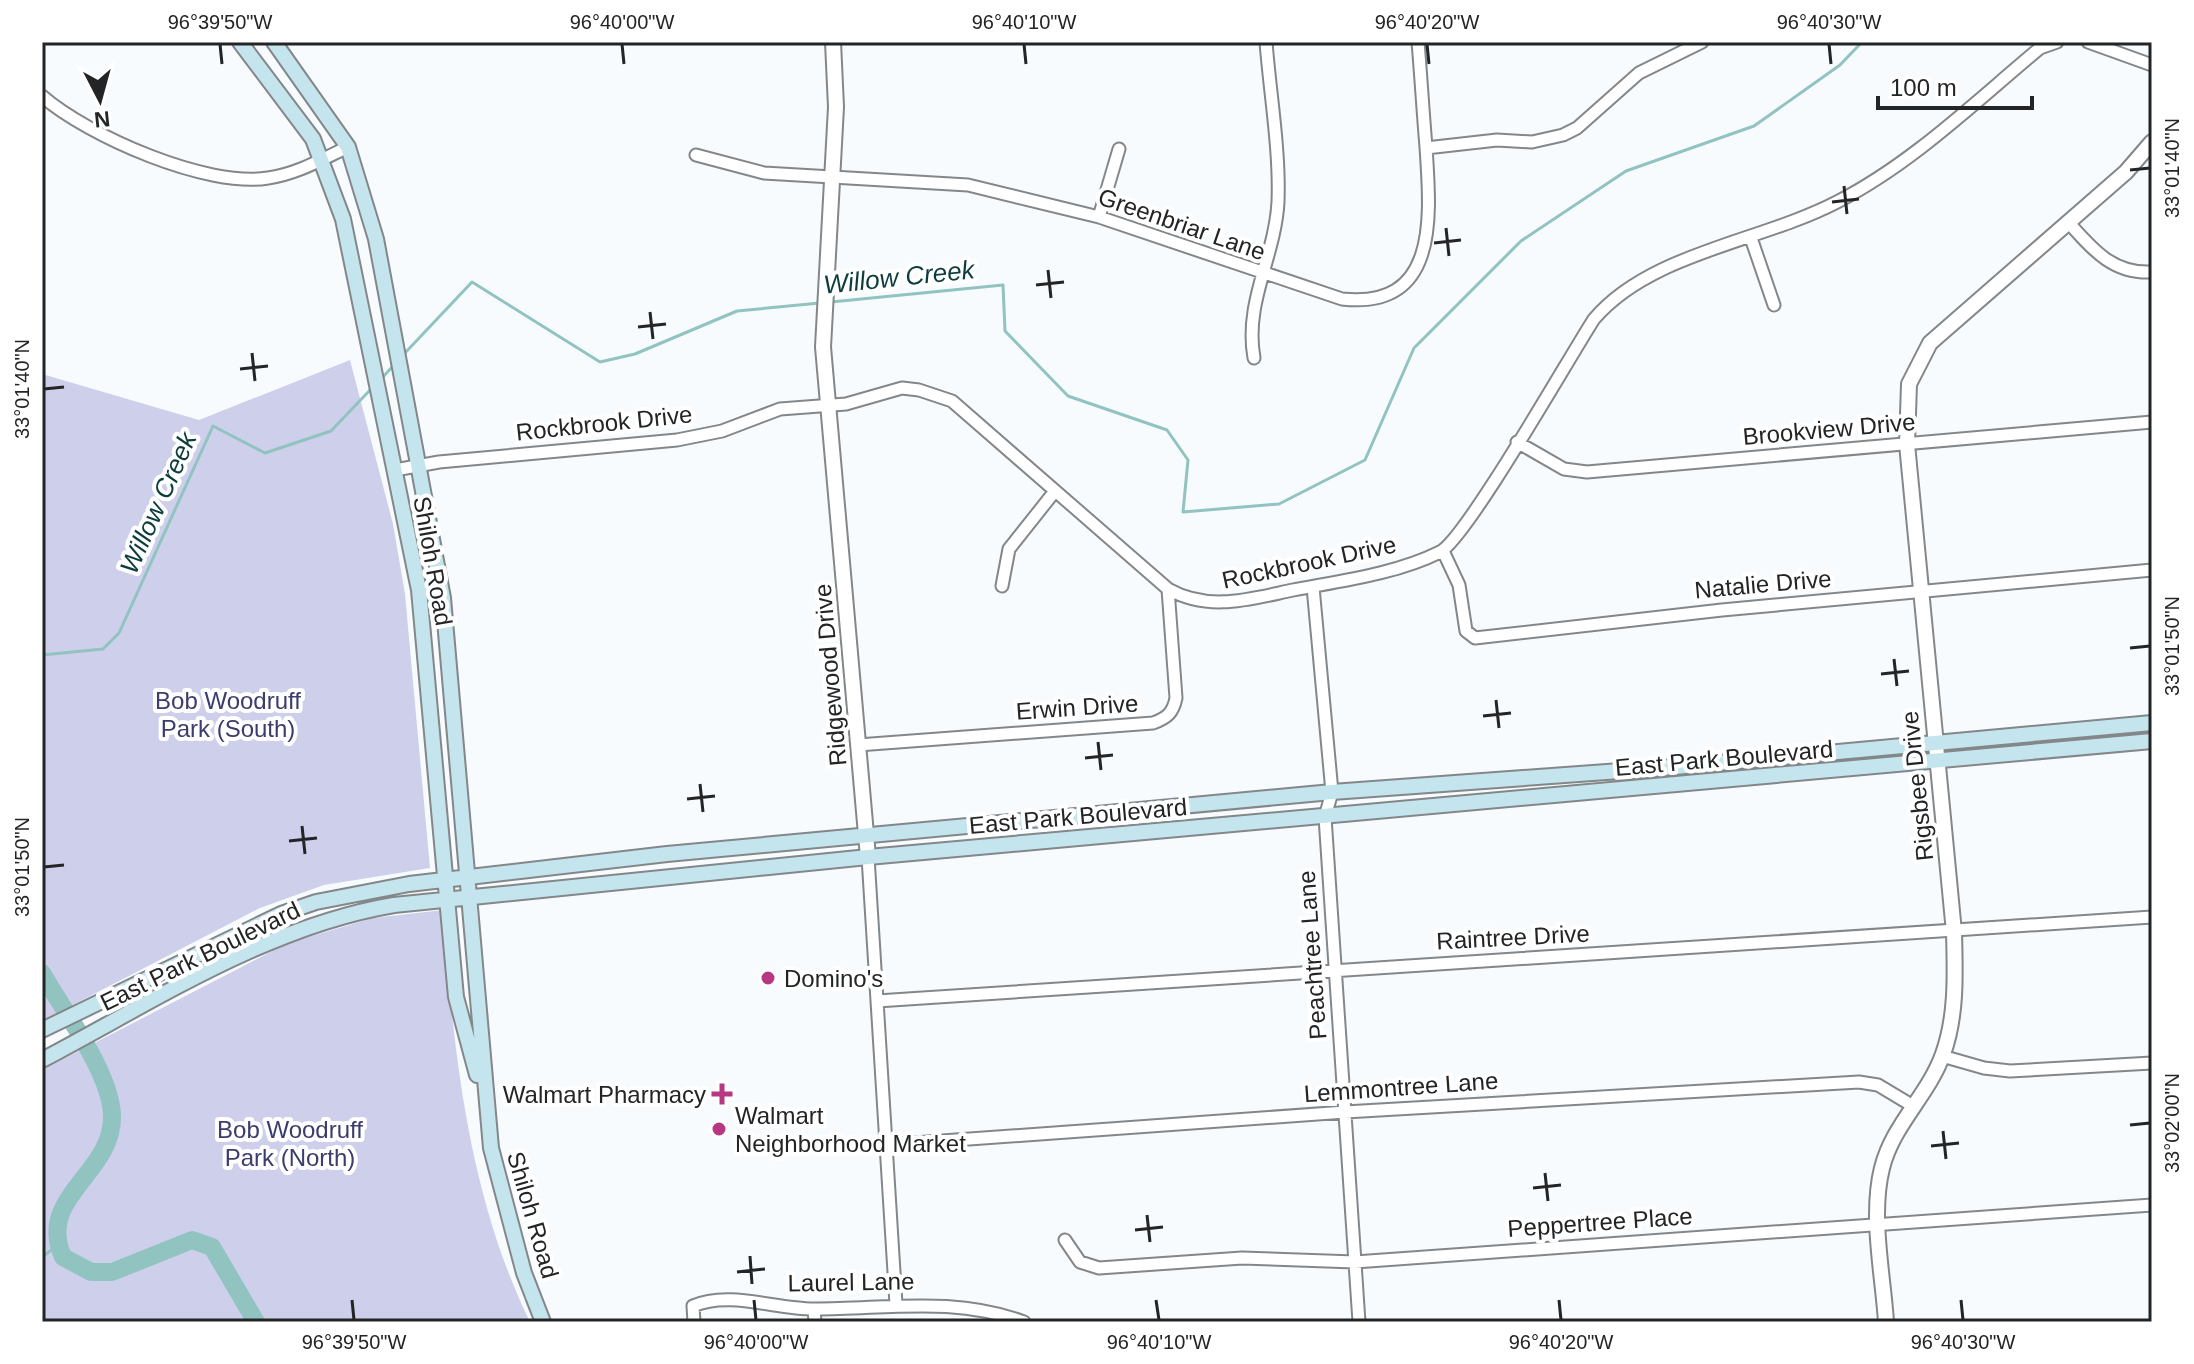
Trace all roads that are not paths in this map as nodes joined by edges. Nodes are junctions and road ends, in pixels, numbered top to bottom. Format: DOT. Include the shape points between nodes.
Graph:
graph roads {
  1 [pos="240,42"];
  2 [pos="274,42"];
  3 [pos="833,42"];
  4 [pos="1266,42"];
  5 [pos="1418,42"];
  6 [pos="1702,42"];
  7 [pos="2057,42"];
  8 [pos="2088,42"];
  9 [pos="2152,65"];
  10 [pos="42,96"];
  11 [pos="2152,142"];
  12 [pos="348,147"];
  13 [pos="1426,148"];
  14 [pos="1119,149"];
  15 [pos="696,155"];
  16 [pos="323,158"];
  17 [pos="832,177"];
  18 [pos="1099,217"];
  19 [pos="2069,223"];
  20 [pos="1751,238"];
  21 [pos="2152,272"];
  22 [pos="1260,274"];
  23 [pos="1774,305"];
  24 [pos="1254,358"];
  25 [pos="830,406"];
  26 [pos="2152,422"];
  27 [pos="1517,442"];
  28 [pos="1907,444"];
  29 [pos="418,466"];
  30 [pos="395,470"];
  31 [pos="1055,491"];
  32 [pos="1443,551"];
  33 [pos="2152,570"];
  34 [pos="1002,586"];
  35 [pos="1313,587"];
  36 [pos="1168,589"];
  37 [pos="1920,591"];
  38 [pos="2152,723"];
  39 [pos="2152,741"];
  40 [pos="1934,742"];
  41 [pos="858,745"];
  42 [pos="1936,761"];
  43 [pos="1332,792"];
  44 [pos="1325,817"];
  45 [pos="865,835"];
  46 [pos="868,857"];
  47 [pos="465,877"];
  48 [pos="446,879"];
  49 [pos="467,898"];
  50 [pos="447,900"];
  51 [pos="2152,917"];
  52 [pos="1954,932"];
  53 [pos="1334,969"];
  54 [pos="877,1001"];
  55 [pos="42,1030"];
  56 [pos="1942,1056"];
  57 [pos="42,1060"];
  58 [pos="2152,1063"];
  59 [pos="1913,1106"];
  60 [pos="1345,1112"];
  61 [pos="488,1118"];
  62 [pos="886,1145"];
  63 [pos="2152,1205"];
  64 [pos="1879,1224"];
  65 [pos="1065,1240"];
  66 [pos="1355,1262"];
  67 [pos="896,1304"];
  68 [pos="815,1316"];
  69 [pos="543,1322"];
  70 [pos="694,1322"];
  71 [pos="1024,1322"];
  72 [pos="1359,1322"];
  73 [pos="1886,1322"];
  1 -- 16 [label="main road, Shiloh Road"];
  2 -- 12 [label="main road, Shiloh Road"];
  3 -- 17 [label="street, Ridgewood Drive"];
  4 -- 22 [label="street" via="1278,201"];
  5 -- 13 [label="street, Greenbriar Lane"];
  6 -- 13 [label="street" via="1639,73 1563,135 1532,142 1492,140"];
  7 -- 20 [label="street" via="2040,48 1874,180 1838,202"];
  8 -- 9 [label="street"];
  10 -- 16 [label="street" via="83,127 211,176 266,179"];
  11 -- 19 [label="street, Rigsbee Drive"];
  12 -- 16 [label="street"];
  12 -- 29 [label="main road, Shiloh Road" via="373,227"];
  13 -- 22 [label="street, Greenbriar Lane" via="1428,243 1415,268 1394,290 1370,300 1342,299"];
  14 -- 18 [label="street"];
  15 -- 17 [label="street, Greenbriar Lane" via="764,173"];
  16 -- 30 [label="main road, Shiloh Road" via="343,219"];
  17 -- 18 [label="street, Greenbriar Lane" via="968,185"];
  17 -- 25 [label="street, Ridgewood Drive" via="823,309"];
  18 -- 22 [label="street, Greenbriar Lane"];
  19 -- 21 [label="street" via="2102,258 2131,271"];
  19 -- 28 [label="street, Rigsbee Drive" via="1930,343 1909,384"];
  20 -- 23 [label="street"];
  20 -- 27 [label="street" via="1651,274 1610,300"];
  22 -- 24 [label="street" via="1252,307"];
  25 -- 29 [label="street, Rockbrook Drive" via="780,409 722,431 677,440"];
  25 -- 31 [label="street, Rockbrook Drive" via="902,388 952,401"];
  25 -- 41 [label="street, Ridgewood Drive"];
  26 -- 28 [label="street, Brookview Drive"];
  27 -- 28 [label="street, Brookview Drive" via="1564,469 1587,472"];
  27 -- 32 [label="street" via="1469,520"];
  28 -- 37 [label="street, Rigsbee Drive"];
  29 -- 30 [label="street, Rockbrook Drive"];
  29 -- 47 [label="main road, Shiloh Road" via="446,625"];
  30 -- 48 [label="main road, Shiloh Road" via="421,600"];
  31 -- 34 [label="street" via="1009,549"];
  31 -- 36 [label="street, Rockbrook Drive"];
  32 -- 35 [label="street, Rockbrook Drive" via="1390,570"];
  32 -- 37 [label="street, Natalie Drive" via="1459,585 1466,631 1475,638"];
  33 -- 37 [label="street, Natalie Drive"];
  35 -- 36 [label="street, Rockbrook Drive" via="1219,604"];
  35 -- 43 [label="street, Peachtree Lane"];
  36 -- 41 [label="street, Erwin Drive" via="1176,698 1166,718"];
  37 -- 40 [label="street, Rigsbee Drive"];
  38 -- 40 [label="main road, East Park Boulevard"];
  39 -- 42 [label="main road, East Park Boulevard"];
  40 -- 42 [label="street, Rigsbee Drive"];
  40 -- 43 [label="main road, East Park Boulevard"];
  41 -- 45 [label="street, Ridgewood Drive"];
  42 -- 44 [label="main road, East Park Boulevard"];
  42 -- 52 [label="street, Rigsbee Drive"];
  43 -- 44 [label="street, Peachtree Lane"];
  43 -- 45 [label="main road, East Park Boulevard"];
  44 -- 46 [label="main road, East Park Boulevard"];
  44 -- 53 [label="street, Peachtree Lane"];
  45 -- 46 [label="street, Ridgewood Drive"];
  45 -- 47 [label="main road, East Park Boulevard"];
  46 -- 49 [label="main road, East Park Boulevard"];
  46 -- 54 [label="street, Ridgewood Drive"];
  47 -- 48 [label="main road, East Park Boulevard"];
  47 -- 49 [label="main road, Shiloh Road"];
  48 -- 50 [label="main road, Shiloh Road"];
  48 -- 55 [label="main road, East Park Boulevard" via="354,893 281,914"];
  49 -- 50 [label="main road, East Park Boulevard"];
  49 -- 61 [label="main road, Shiloh Road"];
  50 -- 57 [label="main road, East Park Boulevard" via="352,912 312,925"];
  50 -- 61 [label="main road, Shiloh Road" via="456,997"];
  51 -- 52 [label="street, Raintree Drive"];
  52 -- 53 [label="street, Raintree Drive"];
  52 -- 56 [label="street, Rigsbee Drive" via="1954,1005"];
  53 -- 54 [label="street, Raintree Drive"];
  53 -- 60 [label="street, Peachtree Lane"];
  54 -- 62 [label="street, Ridgewood Drive"];
  56 -- 58 [label="street" via="2010,1071"];
  56 -- 59 [label="street, Rigsbee Drive"];
  59 -- 60 [label="street, Lemmontree Lane" via="1886,1089 1859,1082"];
  59 -- 64 [label="street, Rigsbee Drive" via="1900,1123 1881,1170"];
  60 -- 62 [label="street, Lemmontree Lane"];
  60 -- 66 [label="street, Peachtree Lane"];
  61 -- 69 [label="main road, Shiloh Road" via="513,1235"];
  62 -- 67 [label="street, Ridgewood Drive"];
  63 -- 64 [label="street, Peppertree Place"];
  64 -- 66 [label="street, Peppertree Place"];
  64 -- 73 [label="street, Rigsbee Drive"];
  65 -- 66 [label="street, Peppertree Place" via="1080,1262 1099,1268 1242,1258"];
  66 -- 72 [label="street, Peachtree Lane"];
  67 -- 68 [label="street, Laurel Lane"];
  67 -- 71 [label="street, Laurel Lane" via="966,1307"];
  68 -- 70 [label="street, Laurel Lane" via="760,1302 703,1302 693,1306"];
}
